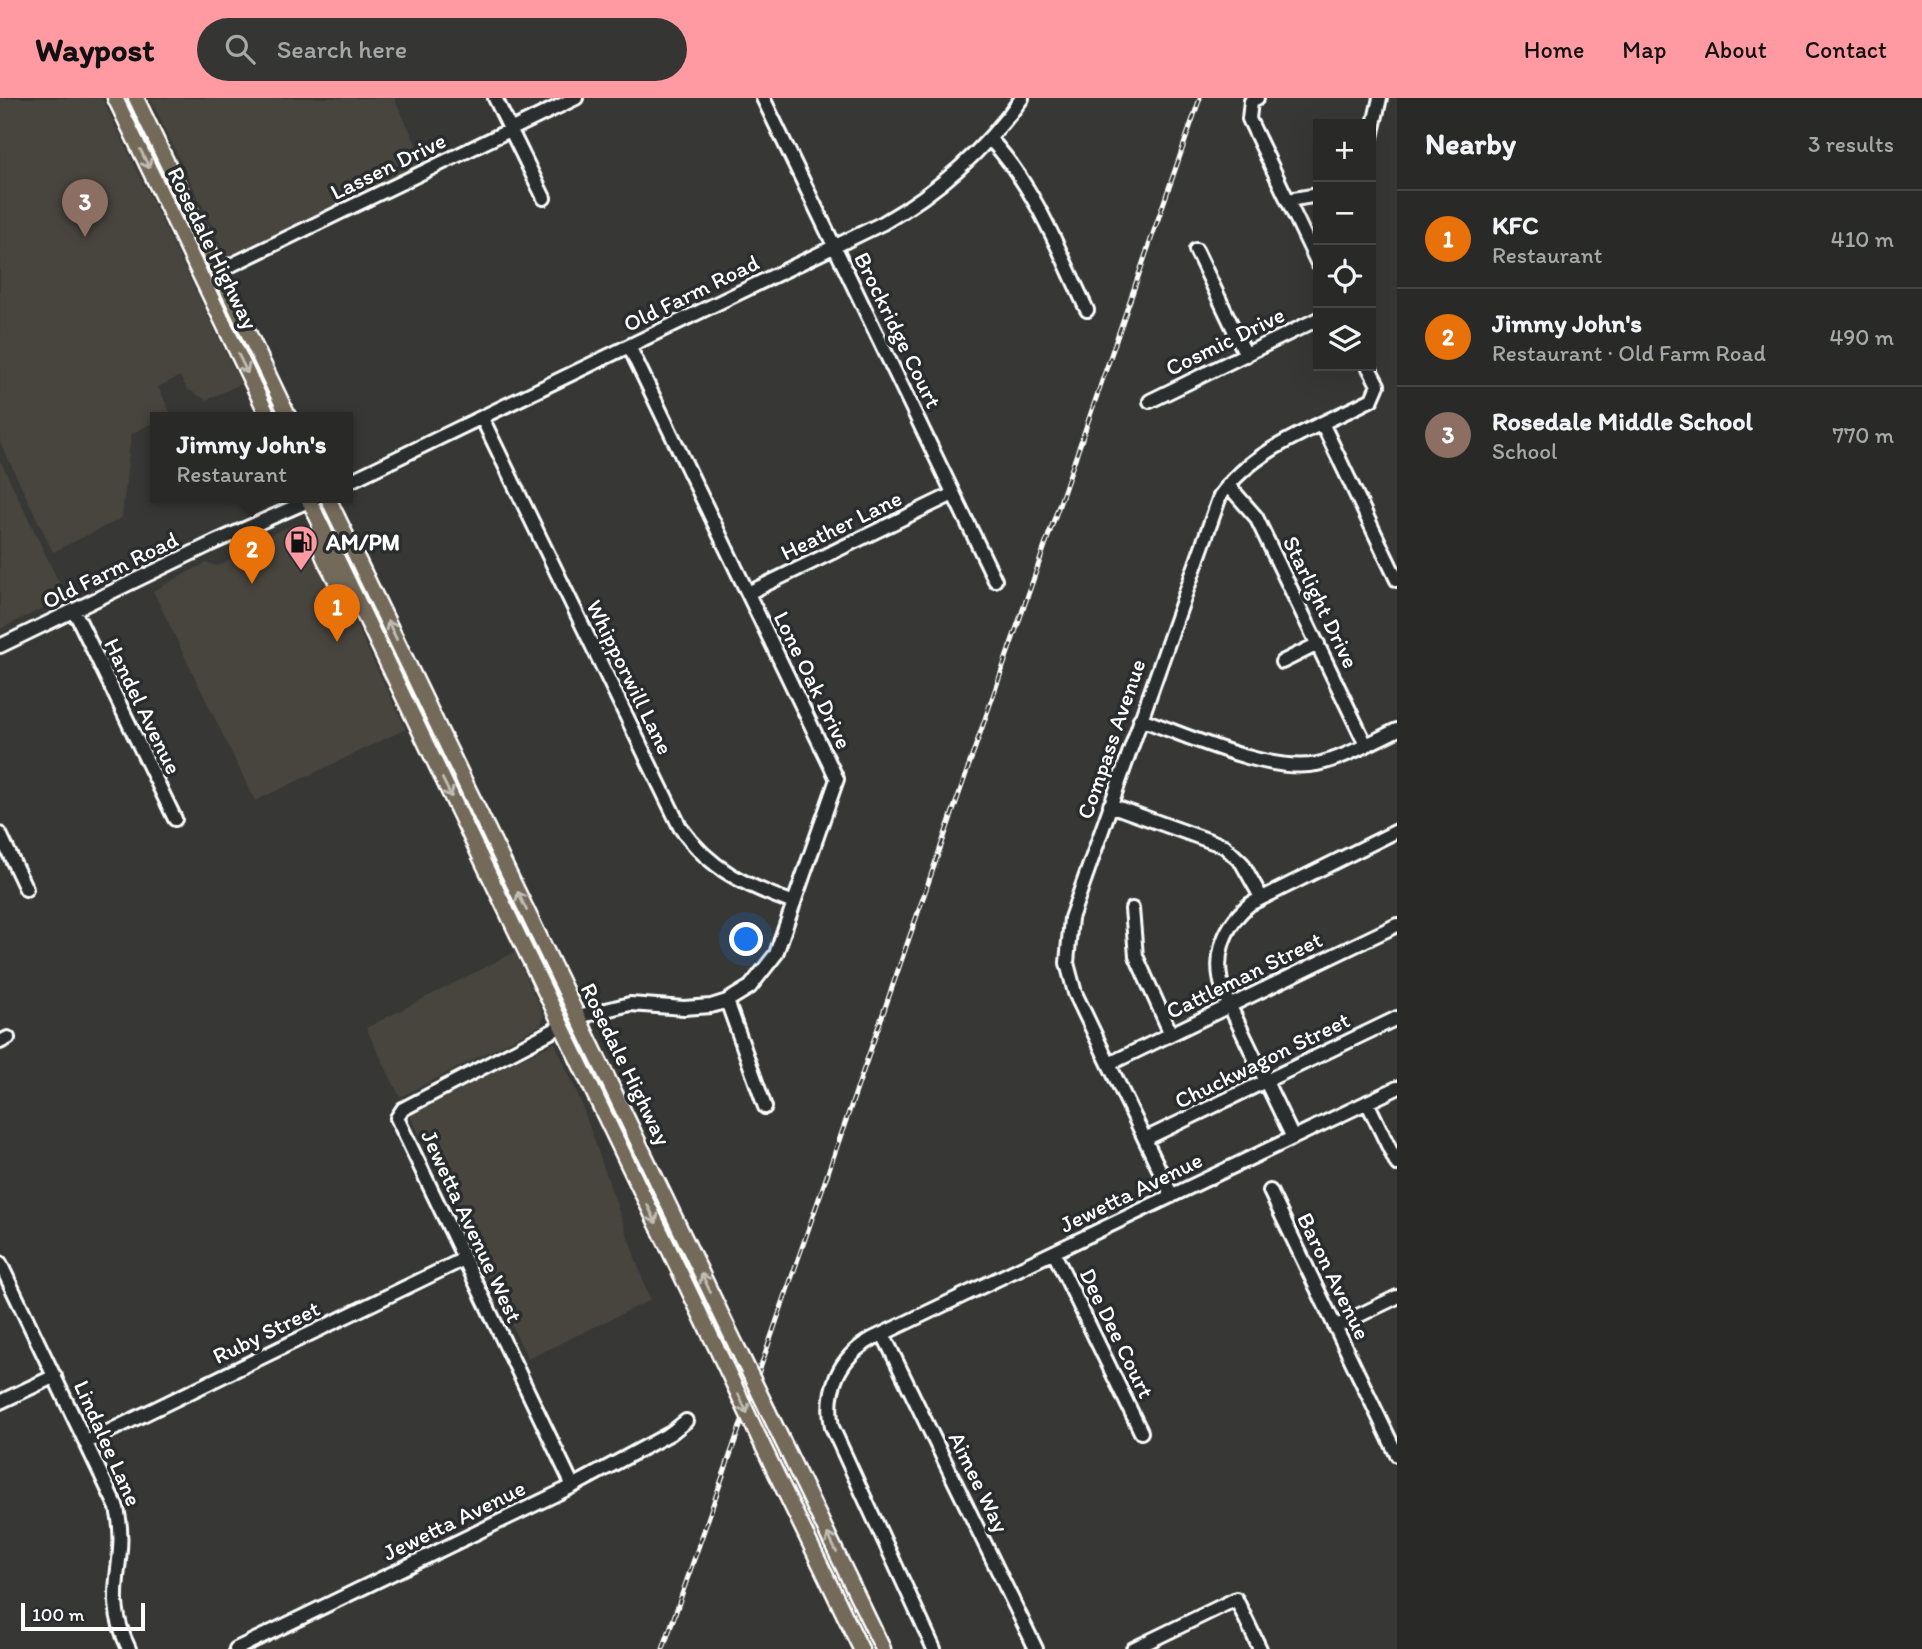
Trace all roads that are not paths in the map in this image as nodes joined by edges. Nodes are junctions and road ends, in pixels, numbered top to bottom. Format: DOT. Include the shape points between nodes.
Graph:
graph roads {
  1 [pos="115,98"];
  2 [pos="136,98"];
  3 [pos="495,98"];
  4 [pos="576,98"];
  5 [pos="763,98"];
  6 [pos="1022,98"];
  7 [pos="1257,98"];
  8 [pos="1380,98"];
  9 [pos="1375,119"];
  10 [pos="510,130"];
  11 [pos="990,139"];
  12 [pos="1313,196"];
  13 [pos="544,198"];
  14 [pos="1288,201"];
  15 [pos="835,247"];
  16 [pos="1196,250"];
  17 [pos="1313,254"];
  18 [pos="197,268"];
  19 [pos="219,271"];
  20 [pos="1087,310"];
  21 [pos="1313,322"];
  22 [pos="629,346"];
  23 [pos="256,349"];
  24 [pos="1246,355"];
  25 [pos="1371,371"];
  26 [pos="1150,401"];
  27 [pos="266,412"];
  28 [pos="286,412"];
  29 [pos="482,418"];
  30 [pos="1323,425"];
  31 [pos="353,480"];
  32 [pos="1228,485"];
  33 [pos="954,494"];
  34 [pos="302,503"];
  35 [pos="312,503"];
  36 [pos="330,503"];
  37 [pos="318,520"];
  38 [pos="995,580"];
  39 [pos="1397,580"];
  40 [pos="748,593"];
  41 [pos="334,604"];
  42 [pos="74,610"];
  43 [pos="1318,644"];
  44 [pos="0,646"];
  45 [pos="386,662"];
  46 [pos="1282,662"];
  47 [pos="1140,719"];
  48 [pos="1397,730"];
  49 [pos="1366,745"];
  50 [pos="461,775"];
  51 [pos="1110,805"];
  52 [pos="175,819"];
  53 [pos="1397,831"];
  54 [pos="0,834"];
  55 [pos="26,890"];
  56 [pos="1261,897"];
  57 [pos="794,903"];
  58 [pos="1132,909"];
  59 [pos="507,911"];
  60 [pos="1397,925"];
  61 [pos="727,1001"];
  62 [pos="1229,1006"];
  63 [pos="578,1017"];
  64 [pos="1397,1018"];
  65 [pos="562,1026"];
  66 [pos="1171,1034"];
  67 [pos="1109,1064"];
  68 [pos="1266,1081"];
  69 [pos="1397,1087"];
  70 [pos="1367,1102"];
  71 [pos="765,1107"];
  72 [pos="1293,1138"];
  73 [pos="1145,1139"];
  74 [pos="1397,1164"];
  75 [pos="1270,1191"];
  76 [pos="1172,1196"];
  77 [pos="668,1205"];
  78 [pos="1055,1253"];
  79 [pos="464,1259"];
  80 [pos="0,1263"];
  81 [pos="1397,1297"];
  82 [pos="1335,1327"];
  83 [pos="883,1334"];
  84 [pos="55,1376"];
  85 [pos="0,1402"];
  86 [pos="685,1421"];
  87 [pos="1141,1432"];
  88 [pos="1394,1440"];
  89 [pos="87,1442"];
  90 [pos="1397,1455"];
  91 [pos="573,1486"];
  92 [pos="808,1541"];
  93 [pos="129,1649"];
  94 [pos="236,1649"];
  95 [pos="861,1649"];
  96 [pos="870,1649"];
  97 [pos="883,1649"];
  98 [pos="934,1649"];
  99 [pos="1036,1649"];
  100 [pos="1133,1649"];
  101 [pos="1260,1649"];
  1 -- 18 [label="main road, Rosedale Highway, one-way"];
  2 -- 19 [label="main road, Rosedale Highway"];
  3 -- 10 [label="street"];
  4 -- 10 [label="street, Lassen Drive"];
  5 -- 15 [label="street, Brockridge Court"];
  6 -- 11 [label="street, Old Farm Road"];
  7 -- 14 [label="street" via="1251,101 1249,119"];
  8 -- 9 [label="street"];
  10 -- 13 [label="street"];
  10 -- 19 [label="street, Lassen Drive"];
  11 -- 15 [label="street, Old Farm Road" via="929,194"];
  11 -- 20 [label="street" via="1029,189"];
  12 -- 14 [label="street"];
  14 -- 17 [label="street"];
  15 -- 22 [label="street, Old Farm Road"];
  15 -- 33 [label="street, Brockridge Court"];
  16 -- 24 [label="street"];
  18 -- 23 [label="main road" via="212,276 233,319"];
  18 -- 27 [label="main road, Rosedale Highway, one-way"];
  19 -- 23 [label="main road, Rosedale Highway"];
  21 -- 24 [label="street, Cosmic Drive"];
  22 -- 29 [label="street, Old Farm Road"];
  22 -- 40 [label="street, Lone Oak Drive"];
  23 -- 28 [label="main road, Rosedale Highway"];
  24 -- 26 [label="street, Cosmic Drive"];
  25 -- 30 [label="street, Compass Avenue" via="1378,385 1372,399"];
  29 -- 31 [label="street, Old Farm Road"];
  29 -- 57 [label="street, Whipporwill Lane" via="680,827 721,871 751,888"];
  30 -- 32 [label="street, Compass Avenue" via="1261,456"];
  30 -- 39 [label="street"];
  32 -- 43 [label="street, Starlight Drive" via="1256,517"];
  32 -- 47 [label="street, Compass Avenue" via="1213,510"];
  33 -- 38 [label="street, Brockridge Court"];
  33 -- 40 [label="street, Heather Lane"];
  34 -- 42 [label="street, Old Farm Road"];
  35 -- 37 [label="main road, Rosedale Highway"];
  50 -- 36 [label="main road, Rosedale Highway, one-way"];
  37 -- 41 [label="main road" via="321,551 339,590"];
  37 -- 45 [label="main road, Rosedale Highway"];
  40 -- 57 [label="street, Lone Oak Drive" via="837,779"];
  42 -- 44 [label="street, Old Farm Road"];
  42 -- 52 [label="street, Handel Avenue"];
  43 -- 46 [label="street"];
  43 -- 49 [label="street, Starlight Drive"];
  45 -- 50 [label="main road" via="399,670 443,755"];
  45 -- 59 [label="main road, Rosedale Highway, one-way"];
  47 -- 49 [label="street" via="1283,765 1329,761"];
  47 -- 51 [label="street, Compass Avenue"];
  48 -- 49 [label="street"];
  63 -- 50 [label="main road, Rosedale Highway, one-way"];
  51 -- 56 [label="street" via="1224,846 1242,863"];
  51 -- 67 [label="street, Compass Avenue" via="1071,918 1067,947 1075,993"];
  53 -- 56 [label="street"];
  54 -- 55 [label="street"];
  56 -- 62 [label="street" via="1240,912 1220,947 1219,973"];
  57 -- 61 [label="street, Lone Oak Drive" via="770,965 750,987"];
  58 -- 66 [label="street" via="1136,956"];
  59 -- 63 [label="main road" via="523,930 565,1014"];
  59 -- 65 [label="main road, Rosedale Highway"];
  60 -- 62 [label="street, Cattleman Street"];
  61 -- 63 [label="street, Lone Oak Drive" via="697,1008 630,1004"];
  61 -- 71 [label="street"];
  62 -- 66 [label="street, Cattleman Street"];
  62 -- 68 [label="street"];
  63 -- 77 [label="main road, Rosedale Highway"];
  64 -- 68 [label="street, Chuckwagon Street"];
  65 -- 77 [label="main road" via="571,1027 577,1035 643,1170"];
  65 -- 79 [label="street, Jewetta Avenue West" via="403,1109 397,1118"];
  65 -- 92 [label="main road, Rosedale Highway, one-way, bridge"];
  66 -- 67 [label="street, Cattleman Street"];
  67 -- 73 [label="street, Compass Avenue"];
  68 -- 72 [label="street"];
  68 -- 73 [label="street, Chuckwagon Street"];
  69 -- 70 [label="street, Jewetta Avenue"];
  70 -- 72 [label="street, Jewetta Avenue"];
  70 -- 74 [label="street"];
  72 -- 76 [label="street, Jewetta Avenue"];
  73 -- 76 [label="street, Compass Avenue"];
  75 -- 82 [label="street, Baron Avenue"];
  76 -- 78 [label="street, Jewetta Avenue"];
  97 -- 77 [label="main road, Rosedale Highway, one-way, bridge"];
  78 -- 83 [label="street, Jewetta Avenue"];
  78 -- 87 [label="street, Dee Dee Court"];
  79 -- 89 [label="street, Ruby Street"];
  79 -- 91 [label="street, Jewetta Avenue West"];
  80 -- 84 [label="street, Lindalee Lane"];
  81 -- 82 [label="street"];
  82 -- 88 [label="street, Baron Avenue"];
  83 -- 98 [label="street, Jewetta Avenue" via="863,1344 841,1367 830,1415 838,1443"];
  83 -- 99 [label="street, Aimee Way"];
  84 -- 85 [label="street"];
  84 -- 89 [label="street, Lindalee Lane"];
  86 -- 91 [label="street, Jewetta Avenue"];
  88 -- 90 [label="street, Baron Avenue"];
  89 -- 93 [label="street, Lindalee Lane" via="121,1524 114,1607"];
  91 -- 94 [label="street, Jewetta Avenue"];
  92 -- 95 [label="main road, Rosedale Highway"];
  92 -- 96 [label="main road" via="831,1569"];
  100 -- 101 [label="street" via="1236,1600"];
}
